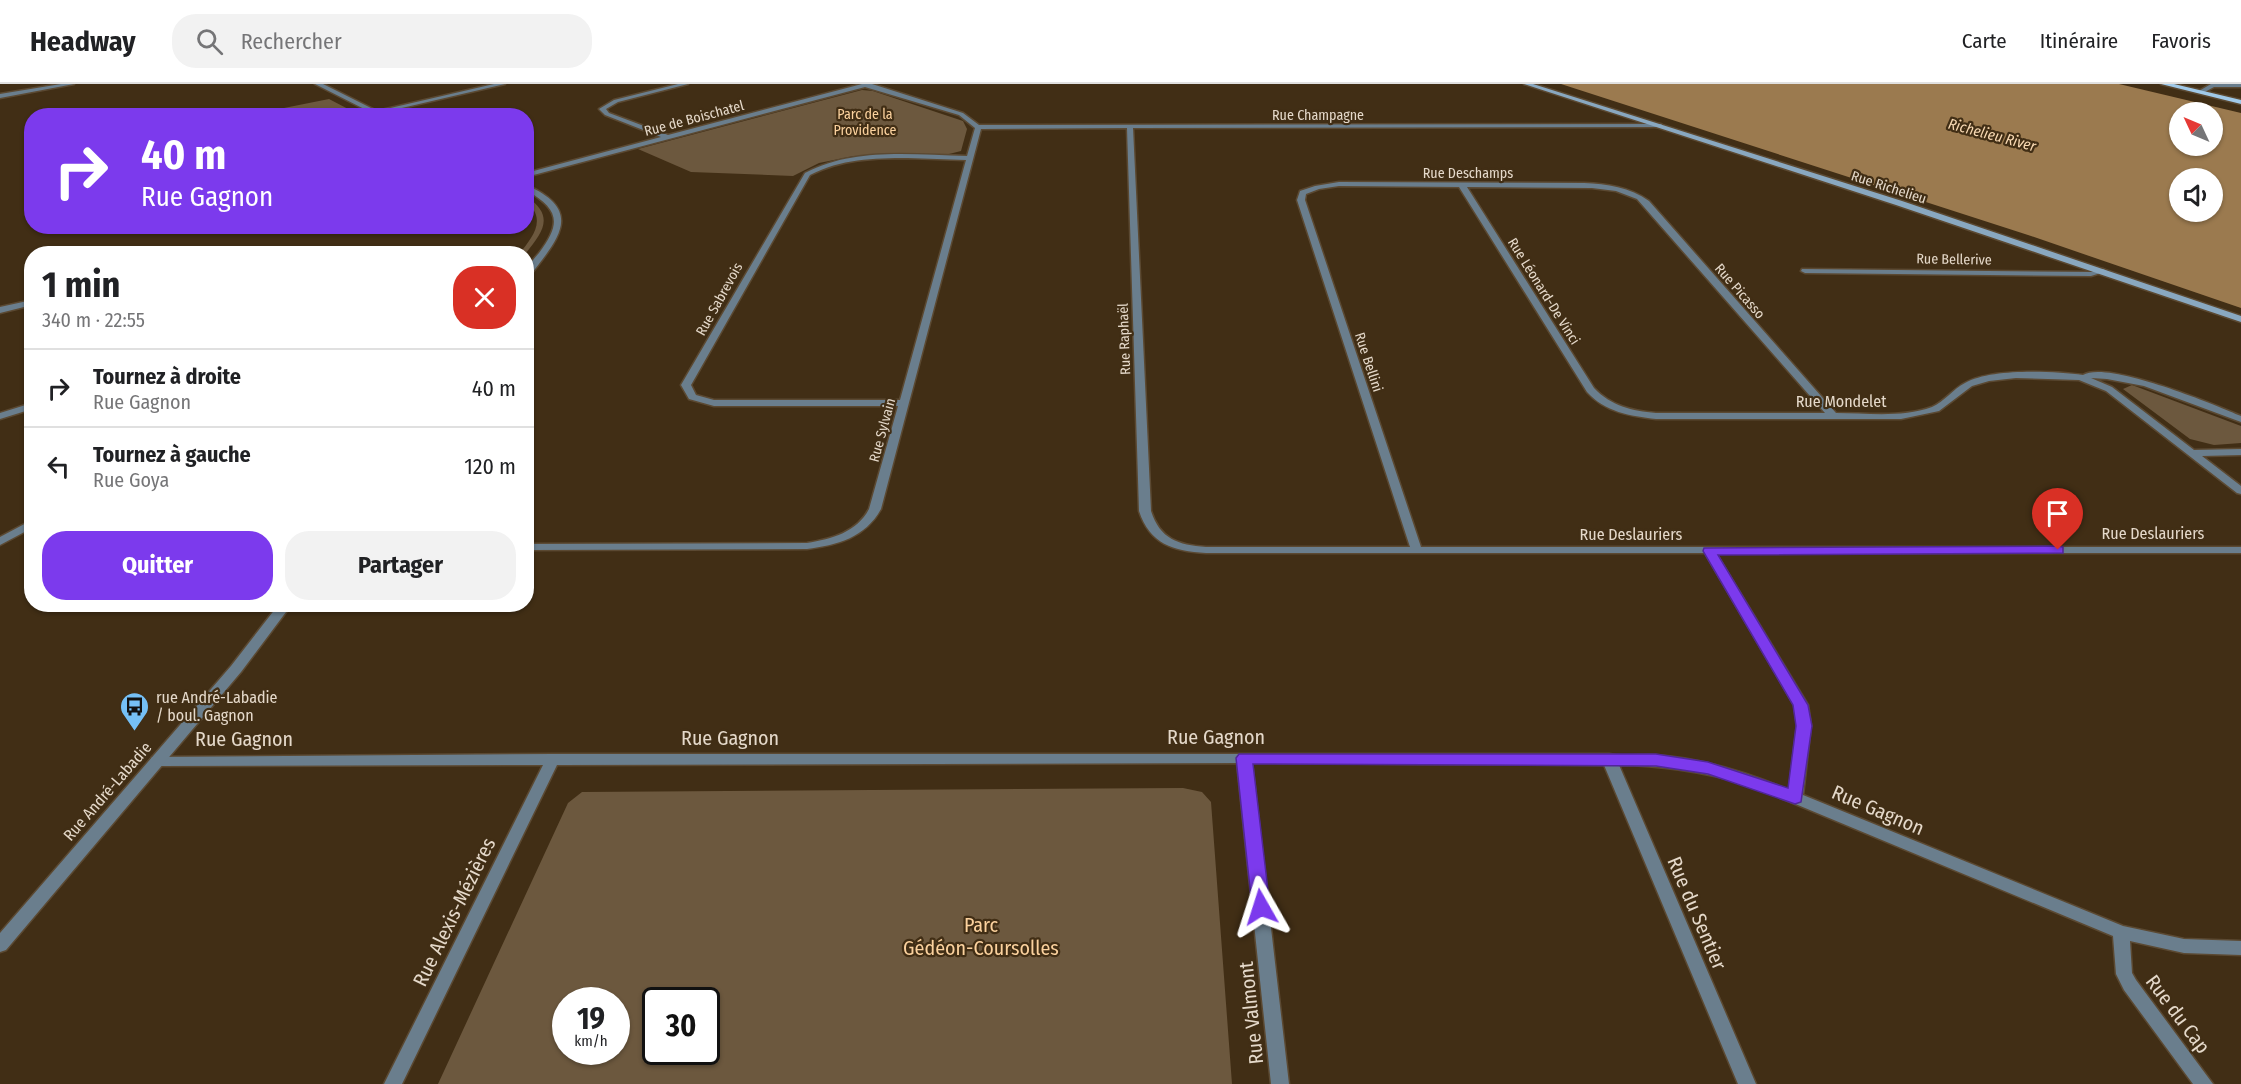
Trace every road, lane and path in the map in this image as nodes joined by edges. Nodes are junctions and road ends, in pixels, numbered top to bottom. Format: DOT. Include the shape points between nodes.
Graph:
graph roads {
  1 [pos="71,84"];
  2 [pos="318,84"];
  3 [pos="502,84"];
  4 [pos="685,84"];
  5 [pos="867,84"];
  6 [pos="1527,84"];
  7 [pos="2169,84"];
  8 [pos="2241,85"];
  9 [pos="2201,92"];
  10 [pos="0,96"];
  11 [pos="2241,102"];
  12 [pos="368,108"];
  13 [pos="394,108"];
  14 [pos="1659,125"];
  15 [pos="978,127"];
  16 [pos="1130,127"];
  17 [pos="667,138"];
  18 [pos="969,158"];
  19 [pos="534,173"];
  20 [pos="1462,185"];
  21 [pos="1313,188"];
  22 [pos="1623,190"];
  23 [pos="534,191"];
  24 [pos="534,261"];
  25 [pos="1805,271"];
  26 [pos="2103,271"];
  27 [pos="24,304"];
  28 [pos="0,310"];
  29 [pos="2241,319"];
  30 [pos="2063,375"];
  31 [pos="904,403"];
  32 [pos="1610,406"];
  33 [pos="24,408"];
  34 [pos="0,416"];
  35 [pos="1833,416"];
  36 [pos="2241,419"];
  37 [pos="2241,452"];
  38 [pos="2193,453"];
  39 [pos="2241,491"];
  40 [pos="24,528"];
  41 [pos="1166,541"];
  42 [pos="0,542"];
  43 [pos="534,547"];
  44 [pos="2241,550"];
  45 [pos="1417,551"];
  46 [pos="1709,551"];
  47 [pos="280,612"];
  48 [pos="1245,758"];
  49 [pos="553,759"];
  50 [pos="1610,759"];
  51 [pos="157,761"];
  52 [pos="1795,798"];
  53 [pos="2121,932"];
  54 [pos="0,945"];
  55 [pos="2241,948"];
  56 [pos="393,1084"];
  57 [pos="1280,1084"];
  58 [pos="1747,1084"];
  59 [pos="2204,1084"];
  1 -- 10 [label="street"];
  2 -- 12 [label="street"];
  3 -- 13 [label="street"];
  4 -- 17 [label="street" via="616,101 602,109"];
  5 -- 15 [label="street" via="961,114"];
  5 -- 17 [label="street, Rue de Boischatel"];
  6 -- 14 [label="main road, Rue Richelieu"];
  7 -- 9 [label="main road"];
  8 -- 9 [label="street" via="2213,86"];
  9 -- 11 [label="main road"];
  14 -- 16 [label="street, Rue Champagne"];
  14 -- 26 [label="main road, Rue Richelieu"];
  15 -- 16 [label="street, Rue Champagne"];
  15 -- 18 [label="street, Rue Sylvain"];
  16 -- 41 [label="street, Rue Raphaël" via="1144,511 1151,529"];
  17 -- 19 [label="street, Rue de Boischatel"];
  18 -- 31 [label="street, Rue Sylvain"];
  18 -- 31 [label="street, Rue Sabrevois" via="854,159 823,165 807,174 686,385 693,397 714,403"];
  20 -- 21 [label="street, Rue Deschamps" via="1339,184"];
  20 -- 22 [label="street, Rue Deschamps" via="1591,185"];
  20 -- 32 [label="street, Rue Léonard-De Vinci" via="1586,384"];
  21 -- 45 [label="street, Rue Bellini" via="1303,193 1301,200"];
  22 -- 35 [label="street, Rue Picasso" via="1646,203"];
  23 -- 24 [label="street" via="547,198 559,215 556,233"];
  25 -- 26 [label="street, Rue Bellerive"];
  26 -- 29 [label="main road, Rue Richelieu"];
  27 -- 28 [label="street"];
  30 -- 35 [label="street, Rue Mondelet" via="1981,379 1942,406 1921,413"];
  30 -- 36 [label="street, Rue Mondelet" via="2135,380"];
  30 -- 38 [label="street, Rue Mondelet" via="2105,386"];
  31 -- 43 [label="street, Rue Sylvain" via="873,514 859,529 836,540 798,546"];
  32 -- 35 [label="street, Rue Mondelet" via="1656,416"];
  33 -- 34 [label="street"];
  37 -- 38 [label="street"];
  38 -- 39 [label="street, Rue Mondelet"];
  40 -- 42 [label="street"];
  41 -- 45 [label="street, Rue Deslauriers" via="1197,550"];
  44 -- 46 [label="street, Rue Deslauriers"];
  45 -- 46 [label="street, Rue Deslauriers"];
  46 -- 52 [label="street" via="1801,705 1804,726"];
  47 -- 51 [label="street, Rue André-Labadie"];
  48 -- 49 [label="street, Rue Gagnon"];
  48 -- 50 [label="street, Rue Gagnon"];
  48 -- 57 [label="street, Rue Valmont"];
  49 -- 51 [label="street, Rue Gagnon"];
  49 -- 56 [label="street, Rue Alexis-Mézières"];
  50 -- 52 [label="street, Rue Gagnon" via="1656,760 1708,768"];
  50 -- 58 [label="street, Rue du Sentier"];
  51 -- 54 [label="street, Rue André-Labadie"];
  52 -- 53 [label="street, Rue Gagnon"];
  53 -- 55 [label="street, Rue Gagnon" via="2184,946"];
  53 -- 59 [label="street, Rue du Cap" via="2124,974"];
}
